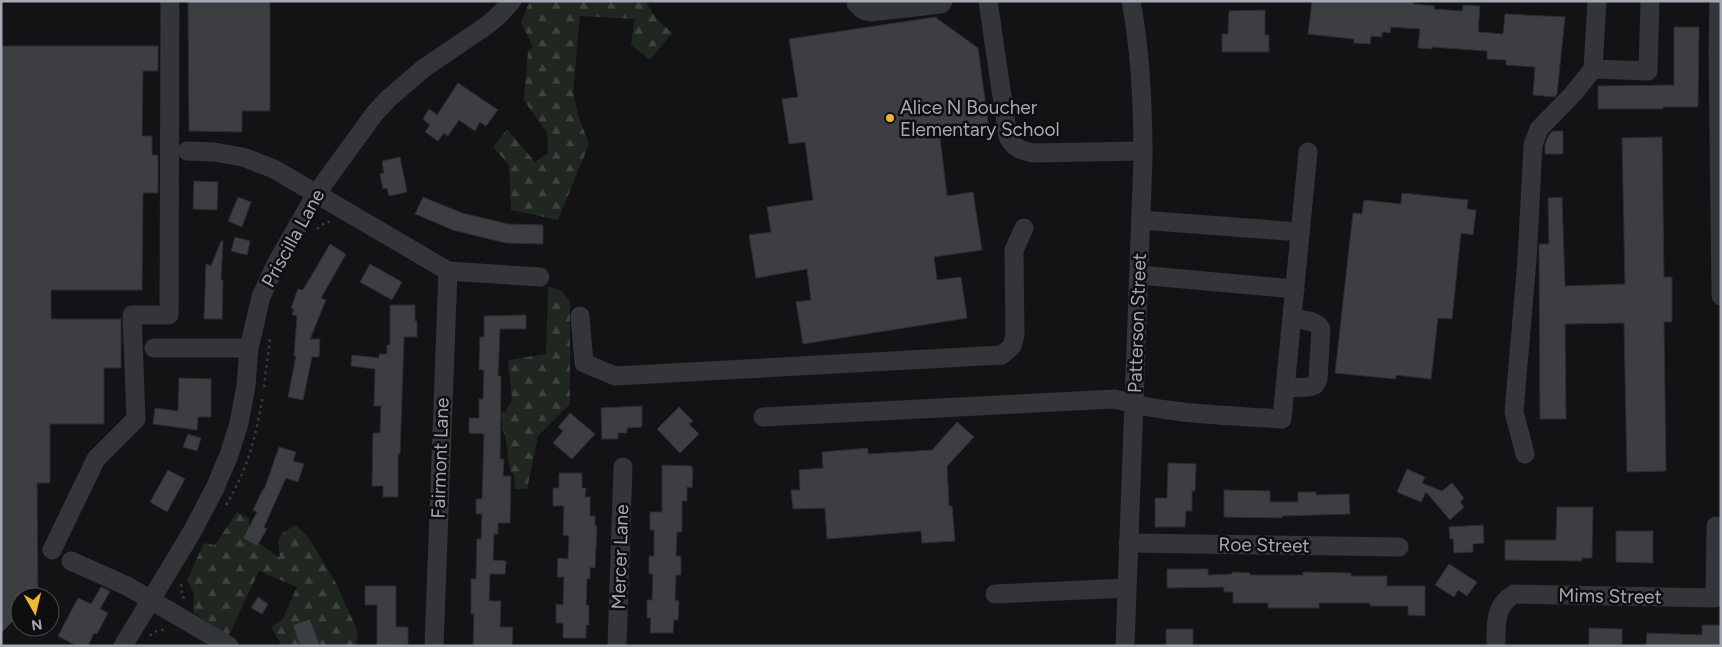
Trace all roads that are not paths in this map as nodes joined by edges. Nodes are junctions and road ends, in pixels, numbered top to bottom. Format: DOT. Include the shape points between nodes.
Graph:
graph roads {
  1 [pos="170,1"];
  2 [pos="512,1"];
  3 [pos="856,1"];
  4 [pos="943,1"];
  5 [pos="988,1"];
  6 [pos="1131,1"];
  7 [pos="1597,1"];
  8 [pos="1650,1"];
  9 [pos="1719,1"];
  10 [pos="1593,69"];
  11 [pos="187,151"];
  12 [pos="1143,151"];
  13 [pos="1308,152"];
  14 [pos="316,194"];
  15 [pos="1141,220"];
  16 [pos="1024,228"];
  17 [pos="1300,232"];
  18 [pos="448,270"];
  19 [pos="1139,275"];
  20 [pos="540,277"];
  21 [pos="1295,289"];
  22 [pos="1721,296"];
  23 [pos="580,316"];
  24 [pos="1292,318"];
  25 [pos="154,348"];
  26 [pos="249,348"];
  27 [pos="1285,388"];
  28 [pos="1135,405"];
  29 [pos="763,417"];
  30 [pos="1525,454"];
  31 [pos="623,467"];
  32 [pos="1716,526"];
  33 [pos="1128,543"];
  34 [pos="1399,547"];
  35 [pos="52,550"];
  36 [pos="71,561"];
  37 [pos="1127,588"];
  38 [pos="995,594"];
  39 [pos="151,600"];
  40 [pos="124,646"];
  41 [pos="229,646"];
  42 [pos="434,646"];
  43 [pos="616,646"];
  44 [pos="1125,646"];
  45 [pos="1496,646"];
  1 -- 35 [label="street" via="169,315 132,315 136,419 96,459"];
  2 -- 14 [label="street, Priscilla Lane" via="486,26 424,68 388,99 374,113"];
  3 -- 4 [label="street" via="864,10 871,12 941,4"];
  5 -- 12 [label="street" via="1008,137 1012,145 1033,153"];
  6 -- 12 [label="street, Patterson Street" via="1142,75"];
  7 -- 10 [label="street"];
  8 -- 10 [label="street" via="1648,71"];
  9 -- 22 [label="street"];
  10 -- 30 [label="street" via="1539,129 1533,145 1514,412"];
  11 -- 14 [label="street" via="243,157 274,169"];
  12 -- 15 [label="street, Patterson Street"];
  13 -- 17 [label="street"];
  14 -- 18 [label="street"];
  14 -- 26 [label="street, Priscilla Lane" via="261,297"];
  15 -- 17 [label="street"];
  15 -- 19 [label="street, Patterson Street"];
  16 -- 23 [label="street" via="1014,250 1015,335 1012,346 1002,354 615,376 584,363"];
  17 -- 21 [label="street"];
  18 -- 20 [label="street"];
  18 -- 42 [label="street, Fairmont Lane"];
  19 -- 21 [label="street"];
  19 -- 28 [label="street, Patterson Street"];
  21 -- 24 [label="street"];
  24 -- 27 [label="street"];
  24 -- 27 [label="street" via="1314,323 1321,329 1318,379 1309,387"];
  25 -- 26 [label="street"];
  26 -- 39 [label="street, Priscilla Lane" via="246,386 229,455 192,532"];
  27 -- 28 [label="street" via="1282,419 1182,412"];
  28 -- 29 [label="street" via="1115,399"];
  28 -- 33 [label="street, Patterson Street"];
  31 -- 43 [label="street, Mercer Lane"];
  32 -- 45 [label="street, Mims Street" via="1715,598 1514,594 1500,606 1496,618"];
  33 -- 34 [label="street, Roe Street"];
  33 -- 37 [label="street, Patterson Street"];
  36 -- 39 [label="street"];
  37 -- 38 [label="street"];
  37 -- 44 [label="street, Patterson Street"];
  39 -- 40 [label="street, Priscilla Lane"];
  39 -- 41 [label="street"];
}
